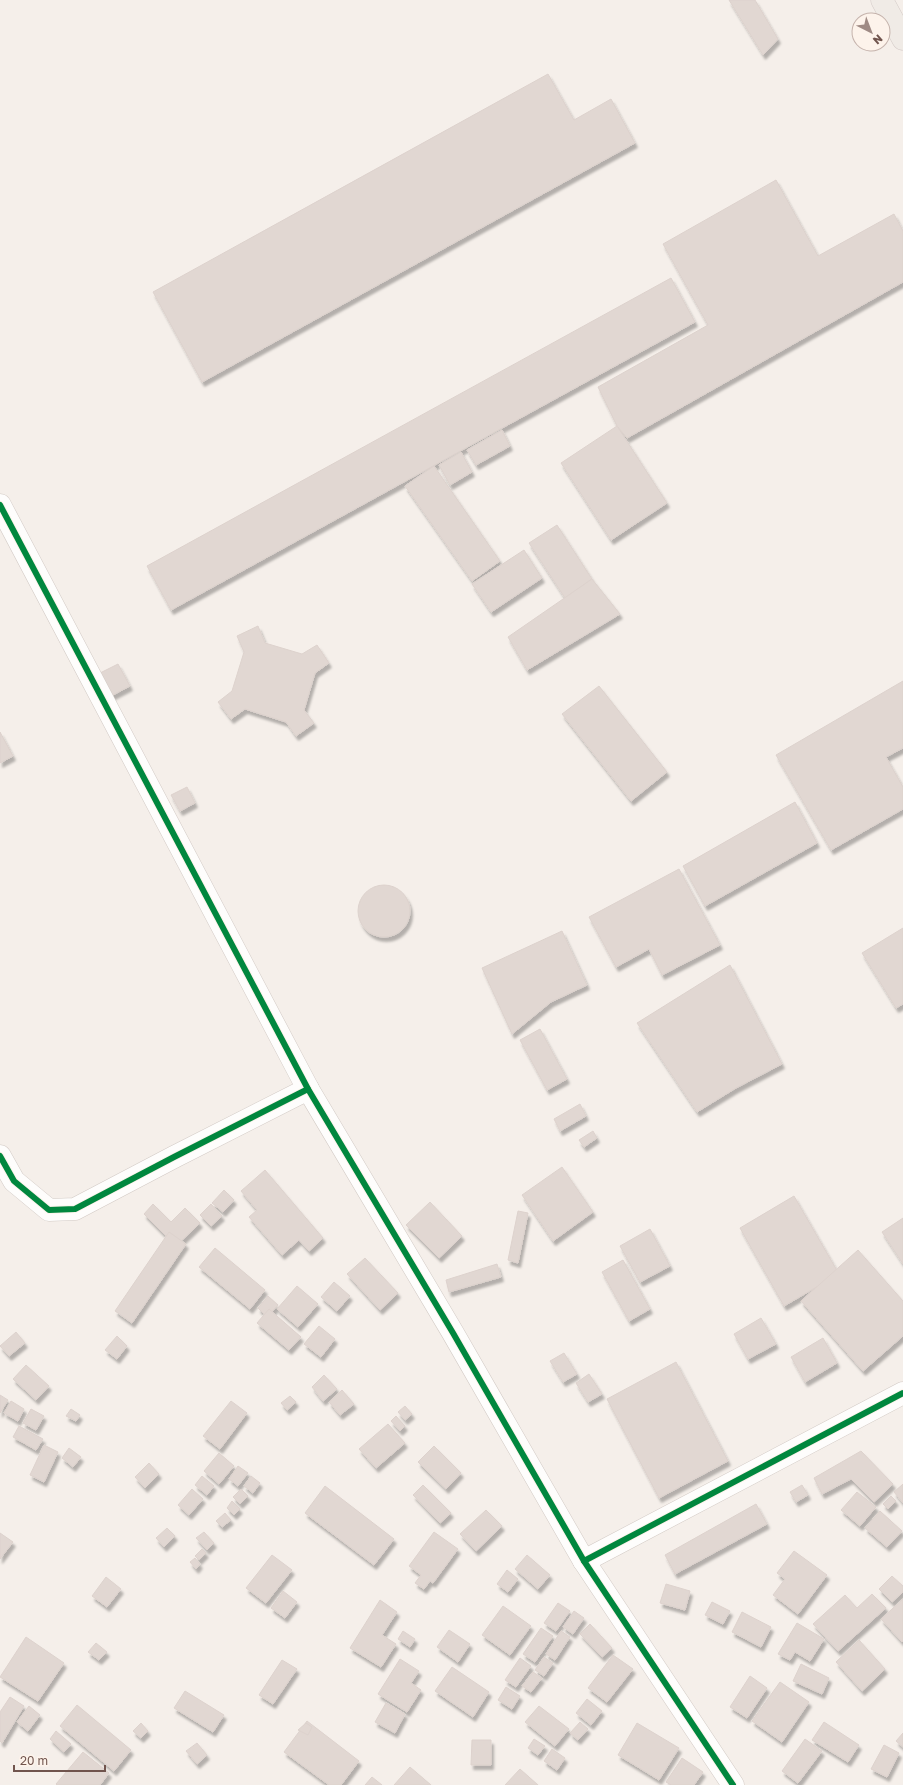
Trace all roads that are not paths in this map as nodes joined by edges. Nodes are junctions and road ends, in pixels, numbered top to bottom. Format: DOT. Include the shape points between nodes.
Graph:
graph roads {
  1 [pos="882,0"];
  2 [pos="903,39"];
  3 [pos="0,505"];
  4 [pos="308,1089"];
  5 [pos="0,1156"];
  6 [pos="903,1393"];
  7 [pos="584,1561"];
  8 [pos="733,1785"];
  1 -- 2 [label="main road"];
  3 -- 4 [label="street"];
  4 -- 5 [label="street" via="75,1209 49,1210 14,1181"];
  4 -- 7 [label="street" via="453,1333"];
  6 -- 7 [label="street"];
  7 -- 8 [label="street"];
}
